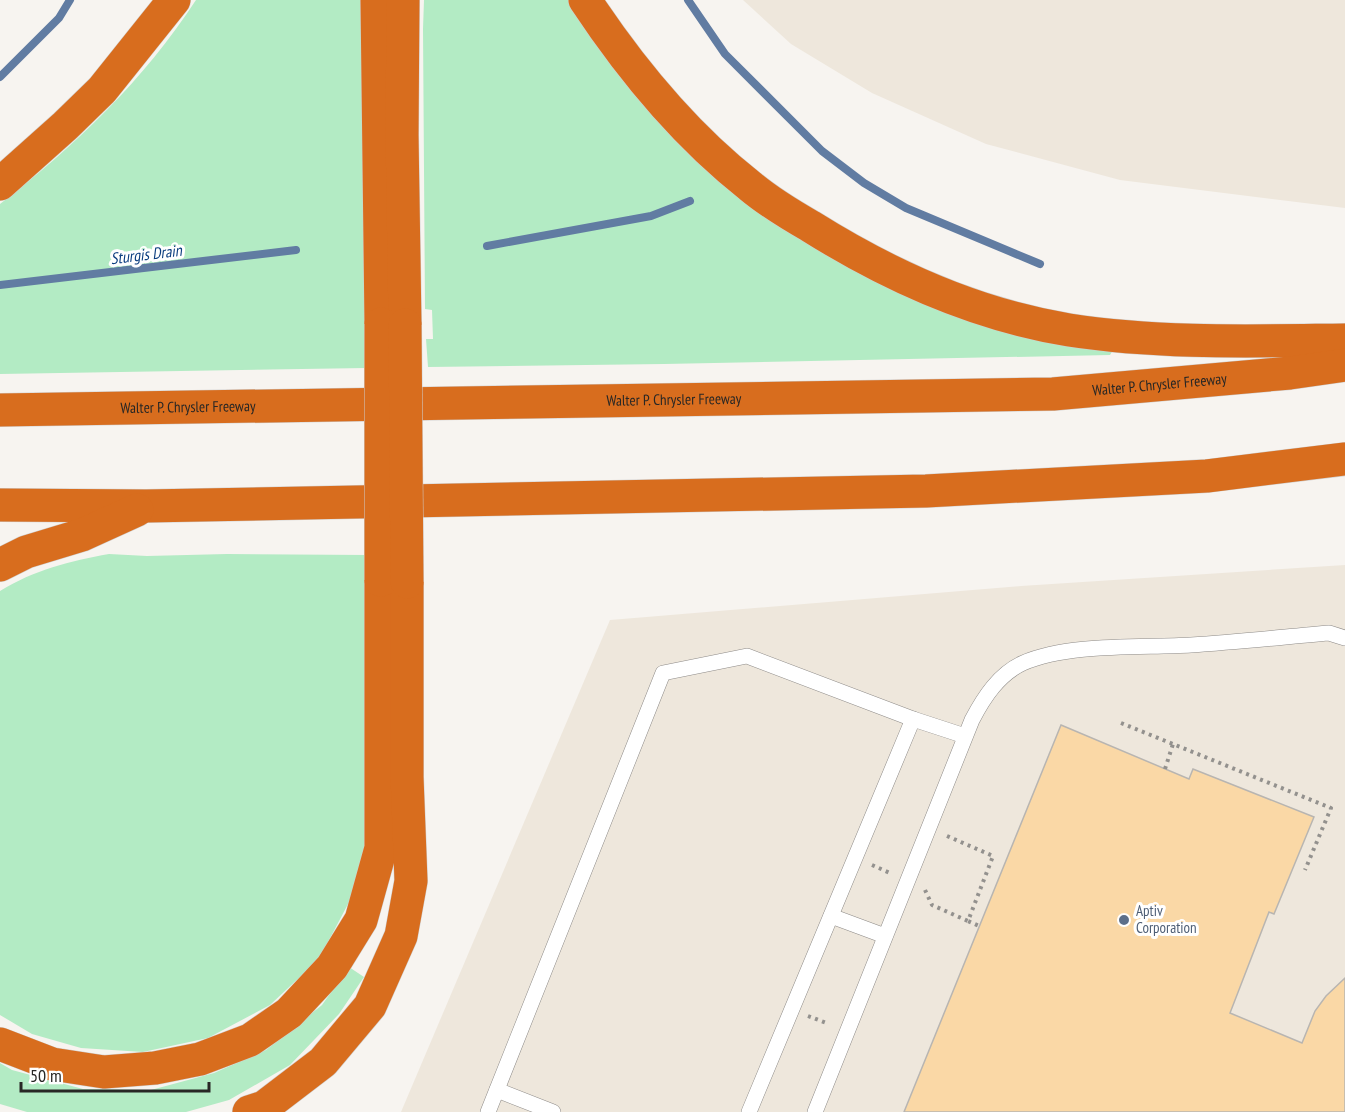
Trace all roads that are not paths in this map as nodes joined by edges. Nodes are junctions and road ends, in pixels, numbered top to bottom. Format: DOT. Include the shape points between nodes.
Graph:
graph roads {
  1 [pos="174,0"];
  2 [pos="377,0"];
  3 [pos="403,0"];
  4 [pos="585,0"];
  5 [pos="0,184"];
  6 [pos="393,325"];
  7 [pos="1345,340"];
  8 [pos="1345,365"];
  9 [pos="0,410"];
  10 [pos="1345,459"];
  11 [pos="0,505"];
  12 [pos="146,506"];
  13 [pos="0,565"];
  14 [pos="394,581"];
  15 [pos="1345,638"];
  16 [pos="913,719"];
  17 [pos="965,736"];
  18 [pos="831,916"];
  19 [pos="885,936"];
  20 [pos="0,1044"];
  21 [pos="497,1090"];
  22 [pos="249,1112"];
  23 [pos="488,1112"];
  24 [pos="553,1112"];
  25 [pos="749,1112"];
  26 [pos="815,1112"];
  1 -- 5 [label="highway" via="102,90"];
  2 -- 6 [label="highway"];
  3 -- 6 [label="highway" via="402,135"];
  4 -- 7 [label="highway" via="627,59 669,108 750,186 831,240 930,290 1068,330 1183,340"];
  6 -- 14 [label="highway, bridge"];
  8 -- 9 [label="highway, Walter P. Chrysler Freeway" via="1053,394"];
  10 -- 12 [label="highway" via="1207,476 926,491"];
  11 -- 12 [label="highway"];
  12 -- 13 [label="highway"];
  14 -- 20 [label="highway" via="381,848 361,920 332,967 289,1013 250,1040 200,1059 104,1072 52,1064"];
  14 -- 22 [label="highway" via="411,881 401,936 370,1006 323,1062 264,1107"];
  15 -- 17 [label="lane" via="1329,633 1041,657 999,680 983,699"];
  16 -- 17 [label="lane"];
  16 -- 18 [label="lane"];
  16 -- 21 [label="lane" via="747,656 663,673"];
  17 -- 19 [label="lane"];
  18 -- 19 [label="lane"];
  18 -- 25 [label="lane"];
  19 -- 26 [label="lane"];
  21 -- 23 [label="lane"];
  21 -- 24 [label="lane"];
}
